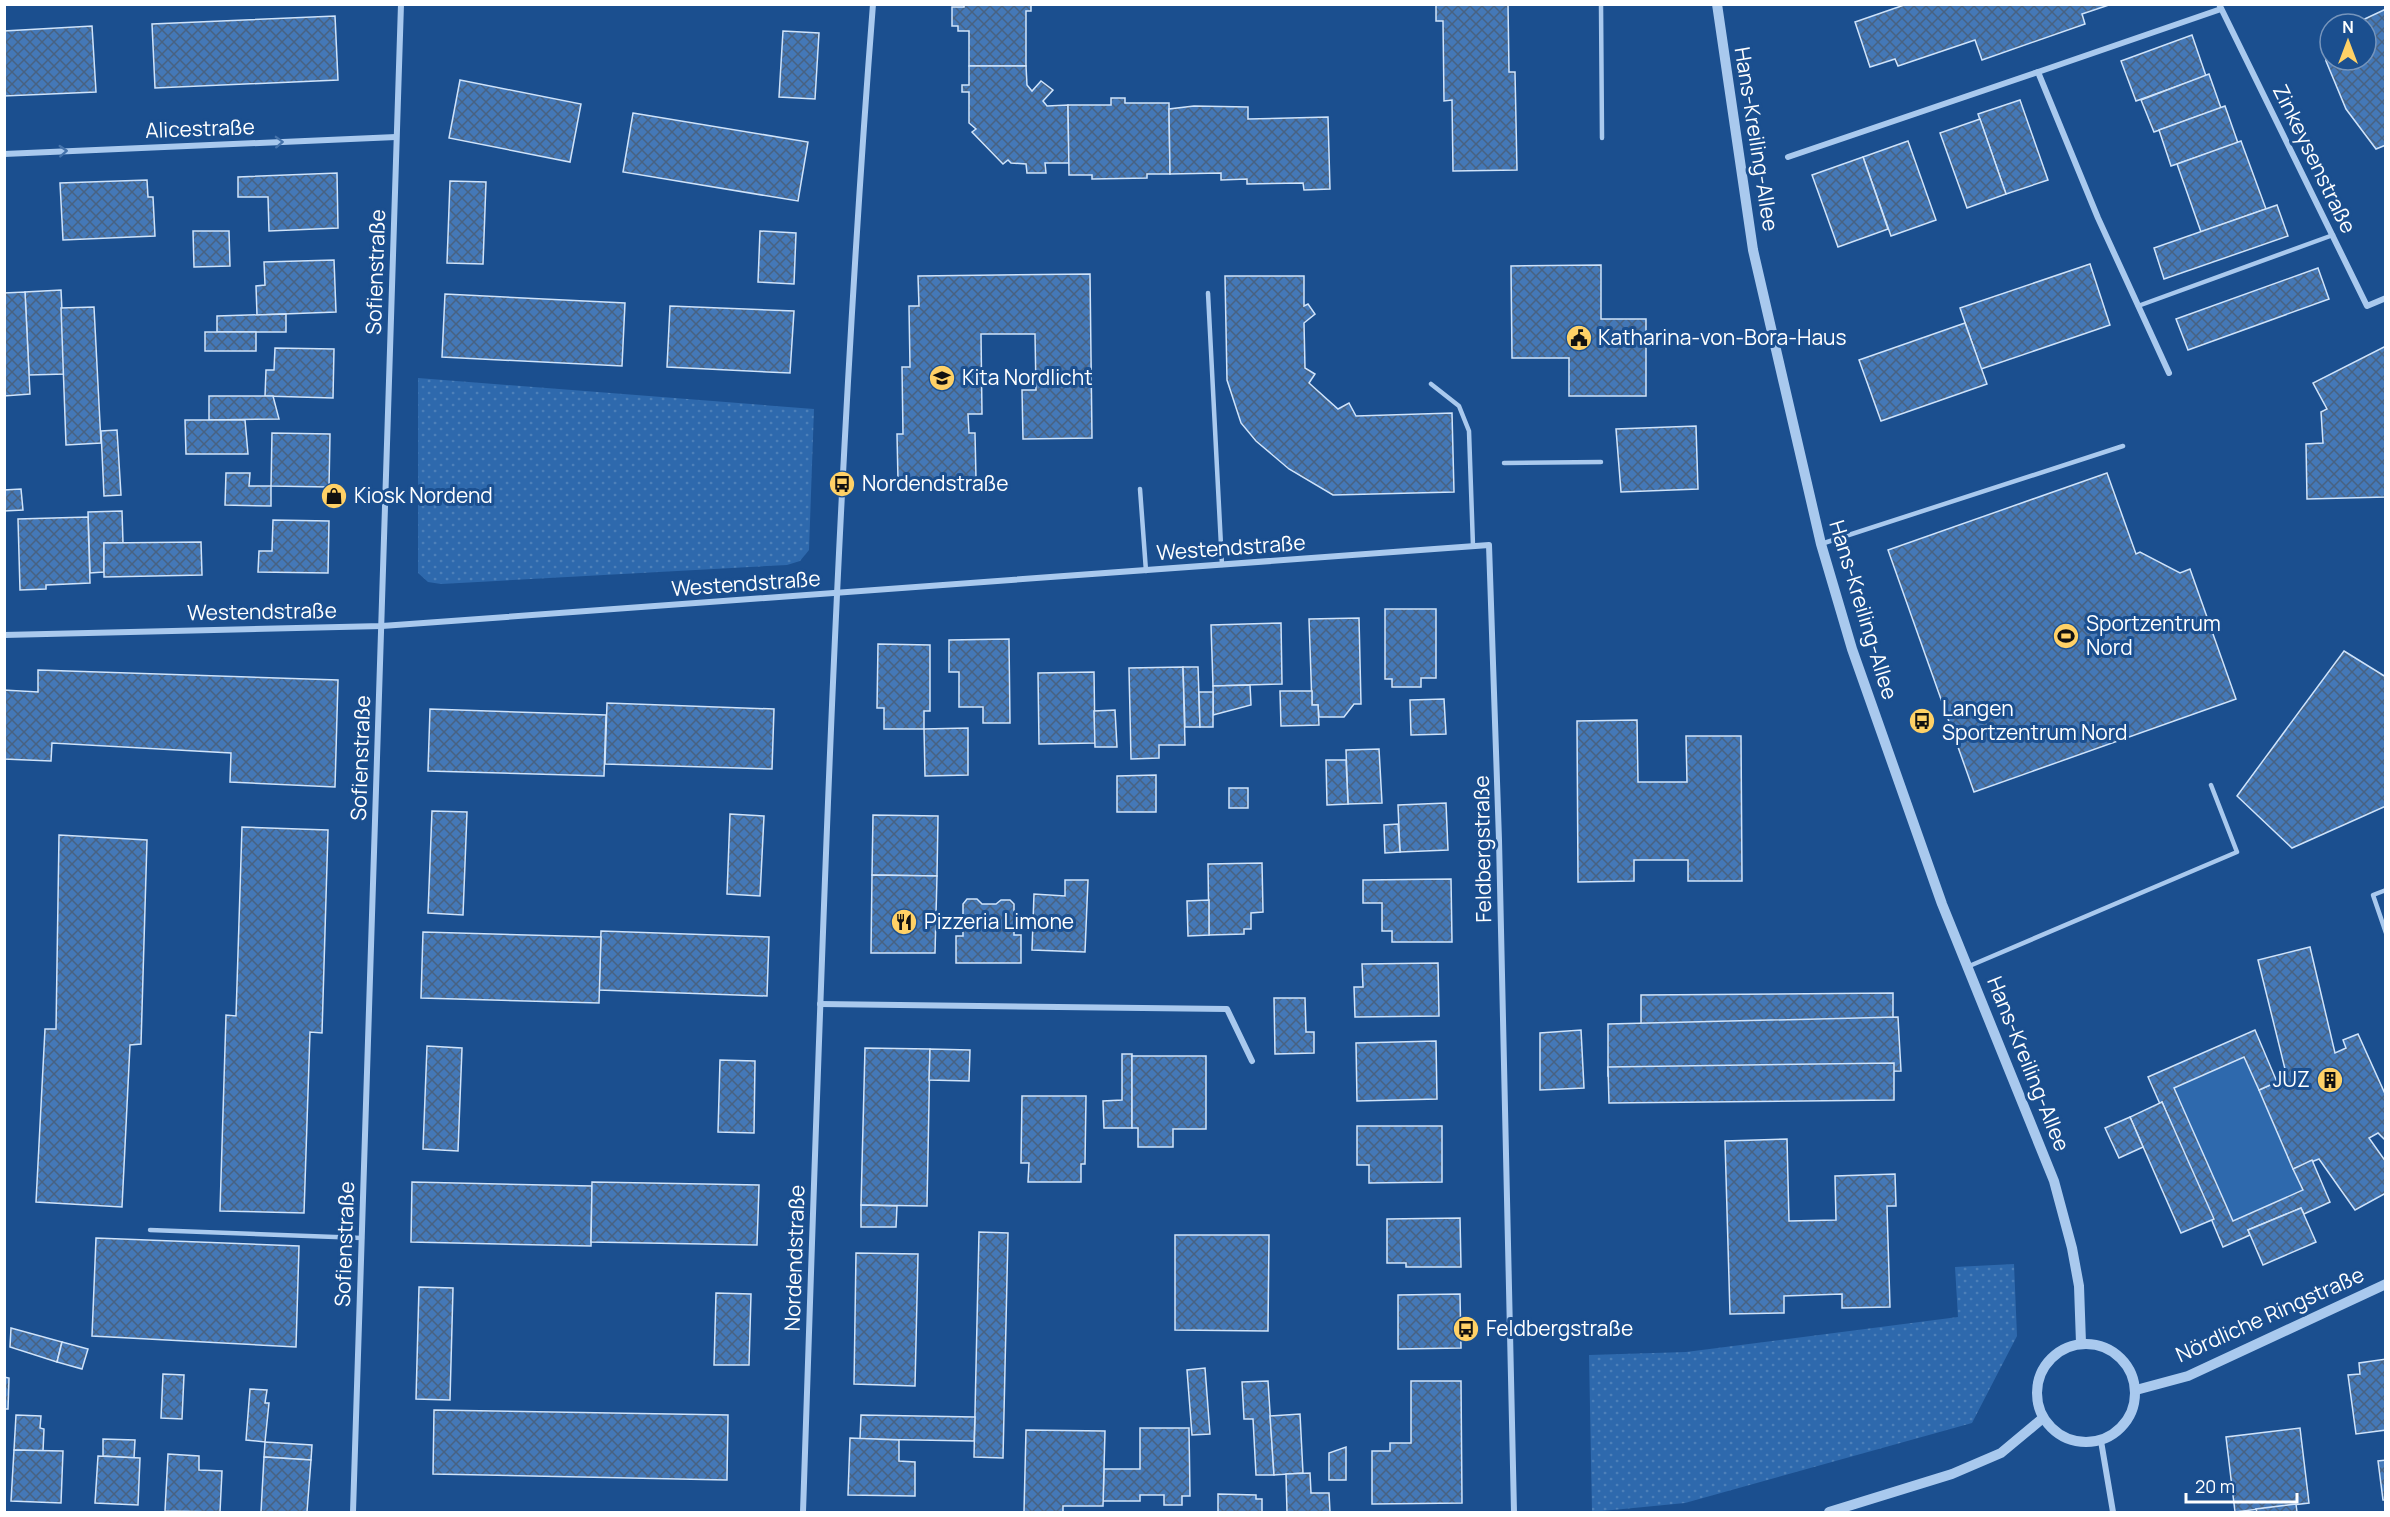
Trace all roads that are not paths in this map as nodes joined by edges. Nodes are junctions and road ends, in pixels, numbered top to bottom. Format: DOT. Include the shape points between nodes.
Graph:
graph roads {
  1 [pos="401,4"];
  2 [pos="873,4"];
  3 [pos="1601,4"];
  4 [pos="1717,4"];
  5 [pos="2220,7"];
  6 [pos="2038,72"];
  7 [pos="396,136"];
  8 [pos="1602,138"];
  9 [pos="4,154"];
  10 [pos="1788,157"];
  11 [pos="2332,235"];
  12 [pos="1208,293"];
  13 [pos="2385,298"];
  14 [pos="2138,306"];
  15 [pos="2169,373"];
  16 [pos="1431,384"];
  17 [pos="2123,446"];
  18 [pos="1601,462"];
  19 [pos="1504,463"];
  20 [pos="1140,489"];
  21 [pos="1821,544"];
  22 [pos="1489,545"];
  23 [pos="1473,546"];
  24 [pos="1222,565"];
  25 [pos="1146,571"];
  26 [pos="837,594"];
  27 [pos="382,626"];
  28 [pos="4,635"];
  29 [pos="2211,785"];
  30 [pos="2385,890"];
  31 [pos="2385,933"];
  32 [pos="1967,967"];
  33 [pos="820,1004"];
  34 [pos="1252,1061"];
  35 [pos="150,1230"];
  36 [pos="362,1238"];
  37 [pos="2385,1284"];
  38 [pos="2081,1343"];
  39 [pos="2136,1390"];
  40 [pos="2043,1418"];
  41 [pos="2101,1441"];
  42 [pos="353,1512"];
  43 [pos="803,1512"];
  44 [pos="1514,1512"];
  45 [pos="1829,1512"];
  46 [pos="2114,1512"];
  1 -- 7 [label="street, Sofienstraße"];
  2 -- 26 [label="street, Nordendstraße" via="857,213"];
  3 -- 8 [label="lane"];
  4 -- 21 [label="street, Hans-Kreiling-Allee" via="1753,250"];
  5 -- 6 [label="street, Zinkeysenstraße"];
  5 -- 11 [label="street, Zinkeysenstraße"];
  6 -- 10 [label="street, Zinkeysenstraße"];
  6 -- 14 [label="street"];
  9 -- 7 [label="street, Alicestraße, one-way"];
  7 -- 27 [label="street, Sofienstraße"];
  11 -- 13 [label="street, Zinkeysenstraße" via="2367,306"];
  11 -- 14 [label="lane"];
  12 -- 24 [label="lane"];
  14 -- 15 [label="street"];
  16 -- 23 [label="lane" via="1460,406 1469,431"];
  17 -- 21 [label="lane"];
  18 -- 19 [label="lane"];
  20 -- 25 [label="lane"];
  21 -- 32 [label="street, Hans-Kreiling-Allee" via="1852,649"];
  22 -- 23 [label="street, Westendstraße"];
  22 -- 44 [label="street, Feldbergstraße"];
  23 -- 24 [label="street, Westendstraße"];
  24 -- 25 [label="street, Westendstraße"];
  25 -- 26 [label="street, Westendstraße"];
  26 -- 27 [label="street, Westendstraße"];
  26 -- 33 [label="street, Nordendstraße"];
  27 -- 28 [label="street, Westendstraße"];
  27 -- 36 [label="street, Sofienstraße"];
  29 -- 32 [label="lane" via="2236,852"];
  30 -- 31 [label="lane" via="2373,895"];
  32 -- 38 [label="street, Hans-Kreiling-Allee" via="2054,1181 2077,1276"];
  33 -- 34 [label="street" via="1227,1010"];
  33 -- 43 [label="street, Nordendstraße"];
  35 -- 36 [label="lane"];
  36 -- 42 [label="street, Sofienstraße"];
  37 -- 39 [label="street, Nördliche Ringstraße" via="2188,1376"];
  38 -- 39 [label="street" via="2103,1346 2118,1355 2132,1373"];
  38 -- 40 [label="street" via="2050,1359 2039,1376 2036,1391"];
  39 -- 41 [label="street" via="2132,1414 2122,1428"];
  40 -- 41 [label="street" via="2054,1432 2075,1442"];
  40 -- 45 [label="street" via="2001,1453"];
  41 -- 46 [label="street"];
}
